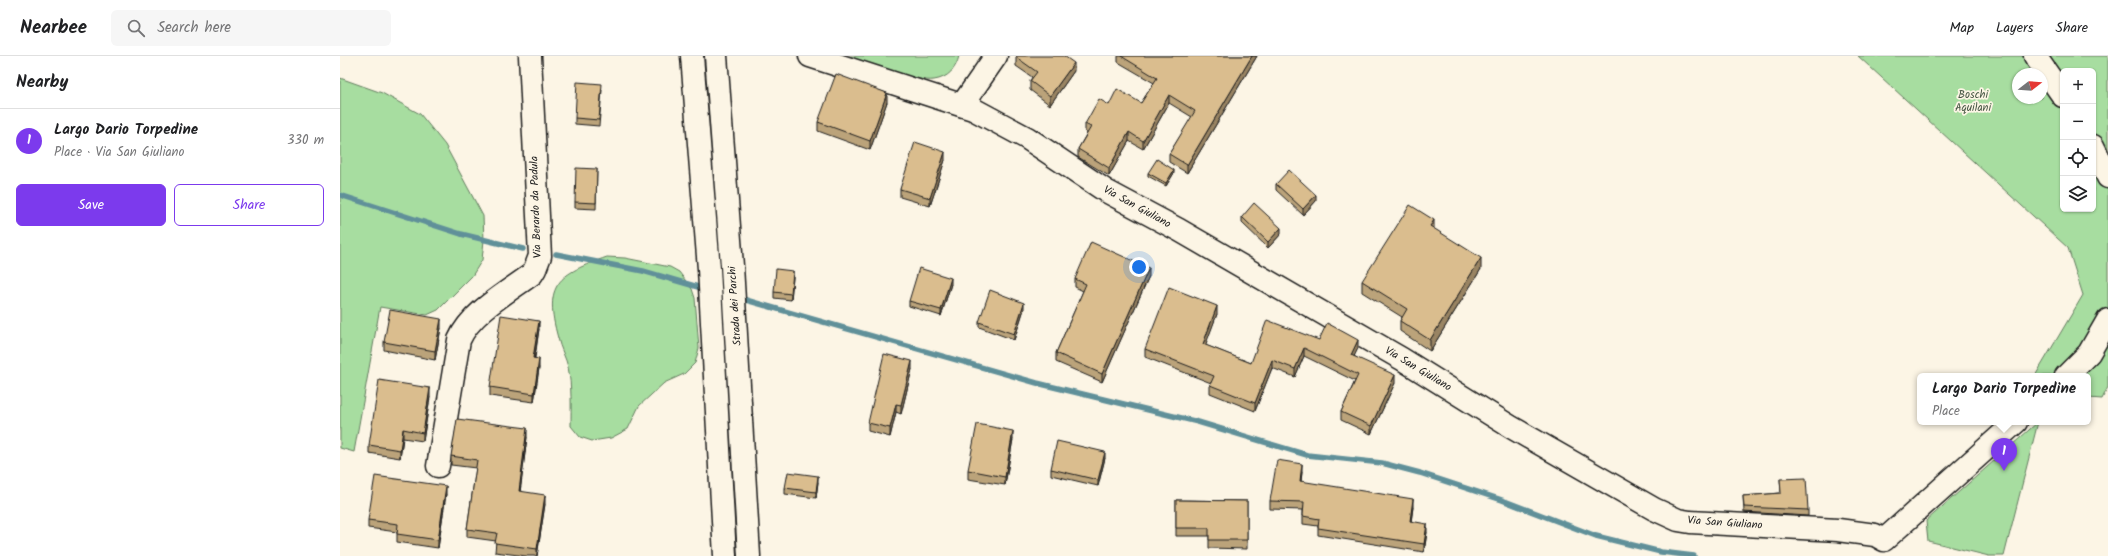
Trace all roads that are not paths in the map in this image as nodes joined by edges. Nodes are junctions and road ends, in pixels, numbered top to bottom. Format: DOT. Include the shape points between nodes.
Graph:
graph roads {
  1 [pos="530,56"];
  2 [pos="692,56"];
  3 [pos="716,56"];
  4 [pos="810,56"];
  5 [pos="996,56"];
  6 [pos="2035,56"];
  7 [pos="2060,92"];
  8 [pos="962,105"];
  9 [pos="2096,152"];
  10 [pos="2108,177"];
  11 [pos="2108,320"];
  12 [pos="2069,373"];
  13 [pos="2013,425"];
  14 [pos="438,466"];
  15 [pos="1885,548"];
  16 [pos="725,556"];
  17 [pos="749,556"];
  1 -- 14 [label="main road, Via Berardo da Padula" via="540,256 532,274 476,316 463,330 459,340"];
  2 -- 16 [label="main road" via="709,269"];
  3 -- 17 [label="main road, Strada dei Parchi" via="732,266"];
  4 -- 8 [label="main road, Via San Giuliano"];
  5 -- 8 [label="main road"];
  6 -- 7 [label="main road"];
  8 -- 15 [label="main road, Via San Giuliano" via="999,122 1106,191 1382,347 1511,427 1666,515 1678,520 1703,524 1838,530 1875,535"];
  9 -- 10 [label="main road"];
  11 -- 12 [label="main road" via="2089,353"];
  13 -- 15 [label="main road, Via San Giuliano"];
}
